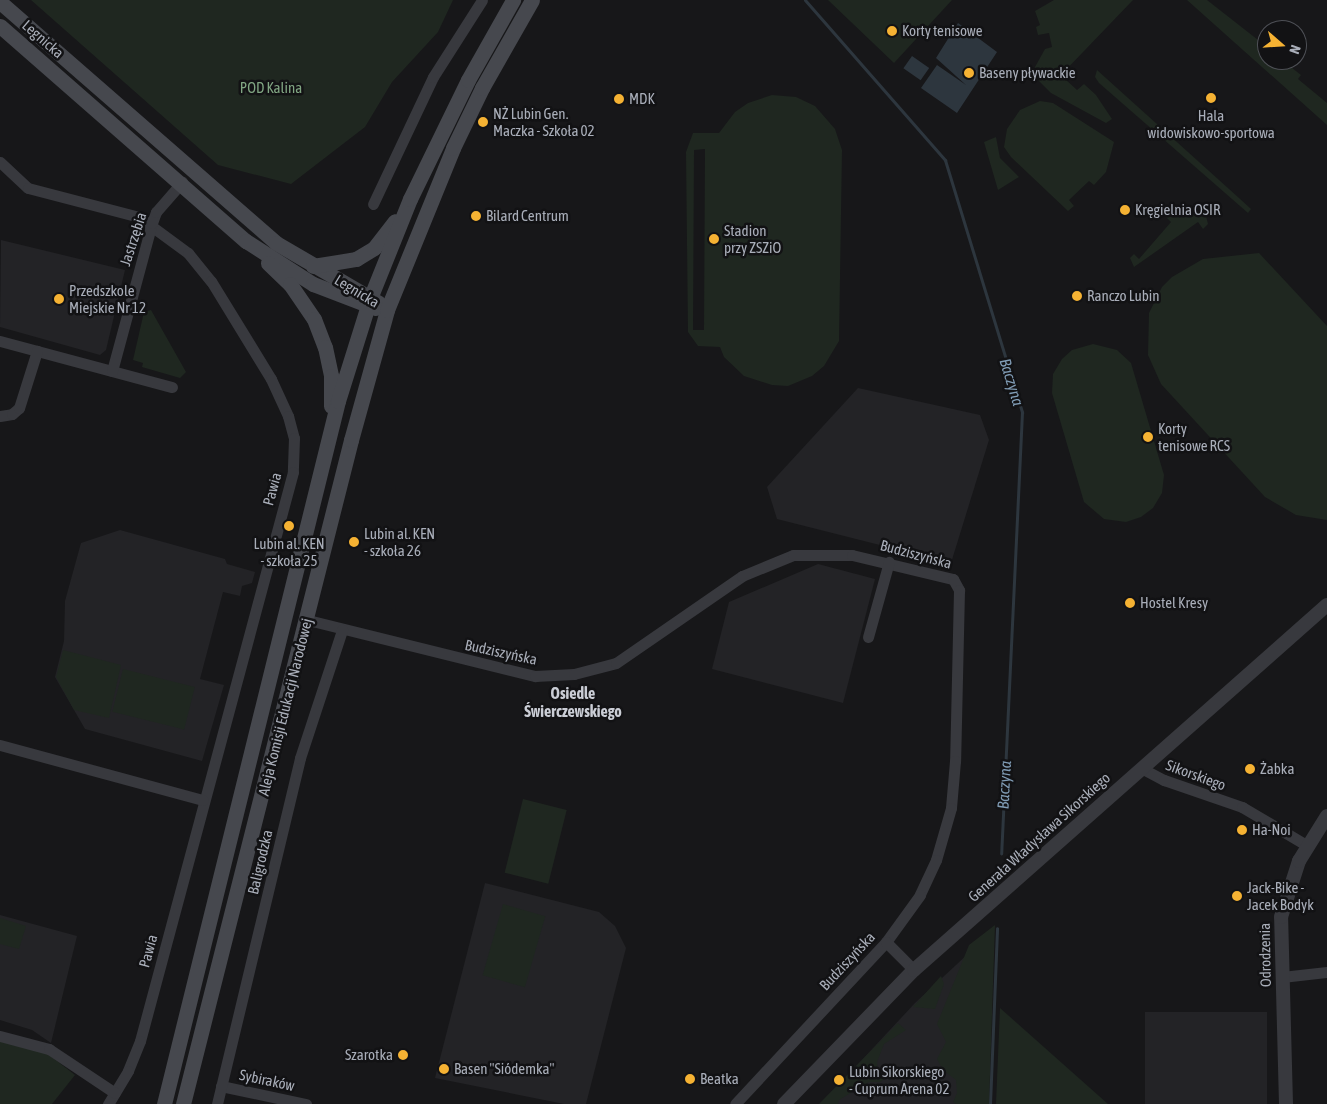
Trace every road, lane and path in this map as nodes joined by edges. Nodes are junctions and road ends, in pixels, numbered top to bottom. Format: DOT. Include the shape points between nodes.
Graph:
graph roads {
  1 [pos="482,0"];
  2 [pos="513,0"];
  3 [pos="532,0"];
  4 [pos="0,2"];
  5 [pos="0,26"];
  6 [pos="0,162"];
  7 [pos="182,182"];
  8 [pos="410,199"];
  9 [pos="373,204"];
  10 [pos="152,223"];
  11 [pos="246,241"];
  12 [pos="312,266"];
  13 [pos="370,301"];
  14 [pos="387,310"];
  15 [pos="0,341"];
  16 [pos="37,351"];
  17 [pos="112,371"];
  18 [pos="172,387"];
  19 [pos="0,416"];
  20 [pos="329,429"];
  21 [pos="889,562"];
  22 [pos="1327,605"];
  23 [pos="308,620"];
  24 [pos="342,630"];
  25 [pos="868,636"];
  26 [pos="0,745"];
  27 [pos="1141,768"];
  28 [pos="203,800"];
  29 [pos="1327,816"];
  30 [pos="1308,846"];
  31 [pos="886,942"];
  32 [pos="914,970"];
  33 [pos="1327,972"];
  34 [pos="1282,977"];
  35 [pos="0,1036"];
  36 [pos="221,1086"];
  37 [pos="115,1093"];
  38 [pos="108,1104"];
  39 [pos="164,1104"];
  40 [pos="183,1104"];
  41 [pos="217,1104"];
  42 [pos="306,1104"];
  43 [pos="735,1104"];
  44 [pos="784,1104"];
  45 [pos="1286,1104"];
  1 -- 9 [label="street" via="433,77"];
  2 -- 8 [label="main road" via="464,89"];
  3 -- 14 [label="main road, Aleja Komisji Edukacji Narodowej" via="482,88 453,148"];
  4 -- 12 [label="main road, Legnicka" via="276,243"];
  5 -- 7 [label="main road, Legnicka"];
  6 -- 10 [label="street" via="28,188"];
  7 -- 10 [label="street, Jastrzębia"];
  7 -- 11 [label="main road, Legnicka"];
  8 -- 12 [label="main road" via="374,248 348,262"];
  8 -- 13 [label="main road"];
  10 -- 17 [label="street, Jastrzębia"];
  10 -- 28 [label="street, Pawia" via="194,259 241,328 282,401 295,449 293,472"];
  11 -- 13 [label="main road, Legnicka" via="313,284"];
  11 -- 20 [label="main road" via="290,284 314,319 325,347 330,376"];
  12 -- 13 [label="main road, Legnicka"];
  13 -- 14 [label="main road, Legnicka"];
  13 -- 20 [label="main road"];
  14 -- 23 [label="main road, Aleja Komisji Edukacji Narodowej" via="351,440"];
  15 -- 16 [label="street"];
  16 -- 17 [label="street"];
  16 -- 19 [label="street" via="19,408 12,414"];
  17 -- 18 [label="street"];
  20 -- 39 [label="main road, Aleja Komisji Edukacji Narodowej" via="261,723"];
  21 -- 24 [label="street, Budziszyńska" via="824,553 777,560 734,581 616,663 574,674 535,676"];
  21 -- 25 [label="street"];
  21 -- 31 [label="street, Budziszyńska" via="948,576 959,590 955,762 947,827 920,895"];
  22 -- 27 [label="street, Generała Władysława Sikorskiego"];
  23 -- 24 [label="street, Budziszyńska"];
  23 -- 40 [label="main road, Aleja Komisji Edukacji Narodowej"];
  24 -- 36 [label="street, Baligrodzka" via="300,758"];
  26 -- 28 [label="street"];
  27 -- 30 [label="street, Sikorskiego" via="1164,780 1242,807"];
  27 -- 32 [label="street, Generała Władysława Sikorskiego"];
  28 -- 37 [label="street, Pawia" via="140,1041"];
  29 -- 30 [label="street, Odrodzenia"];
  30 -- 34 [label="street, Odrodzenia" via="1284,900 1280,934"];
  31 -- 32 [label="street"];
  31 -- 43 [label="street, Budziszyńska"];
  32 -- 44 [label="street, Generała Władysława Sikorskiego"];
  33 -- 34 [label="street"];
  34 -- 45 [label="street, Odrodzenia"];
  35 -- 37 [label="street" via="49,1049"];
  36 -- 41 [label="street, Baligrodzka"];
  36 -- 42 [label="street, Sybiraków"];
  37 -- 38 [label="street, Pawia"];
}
